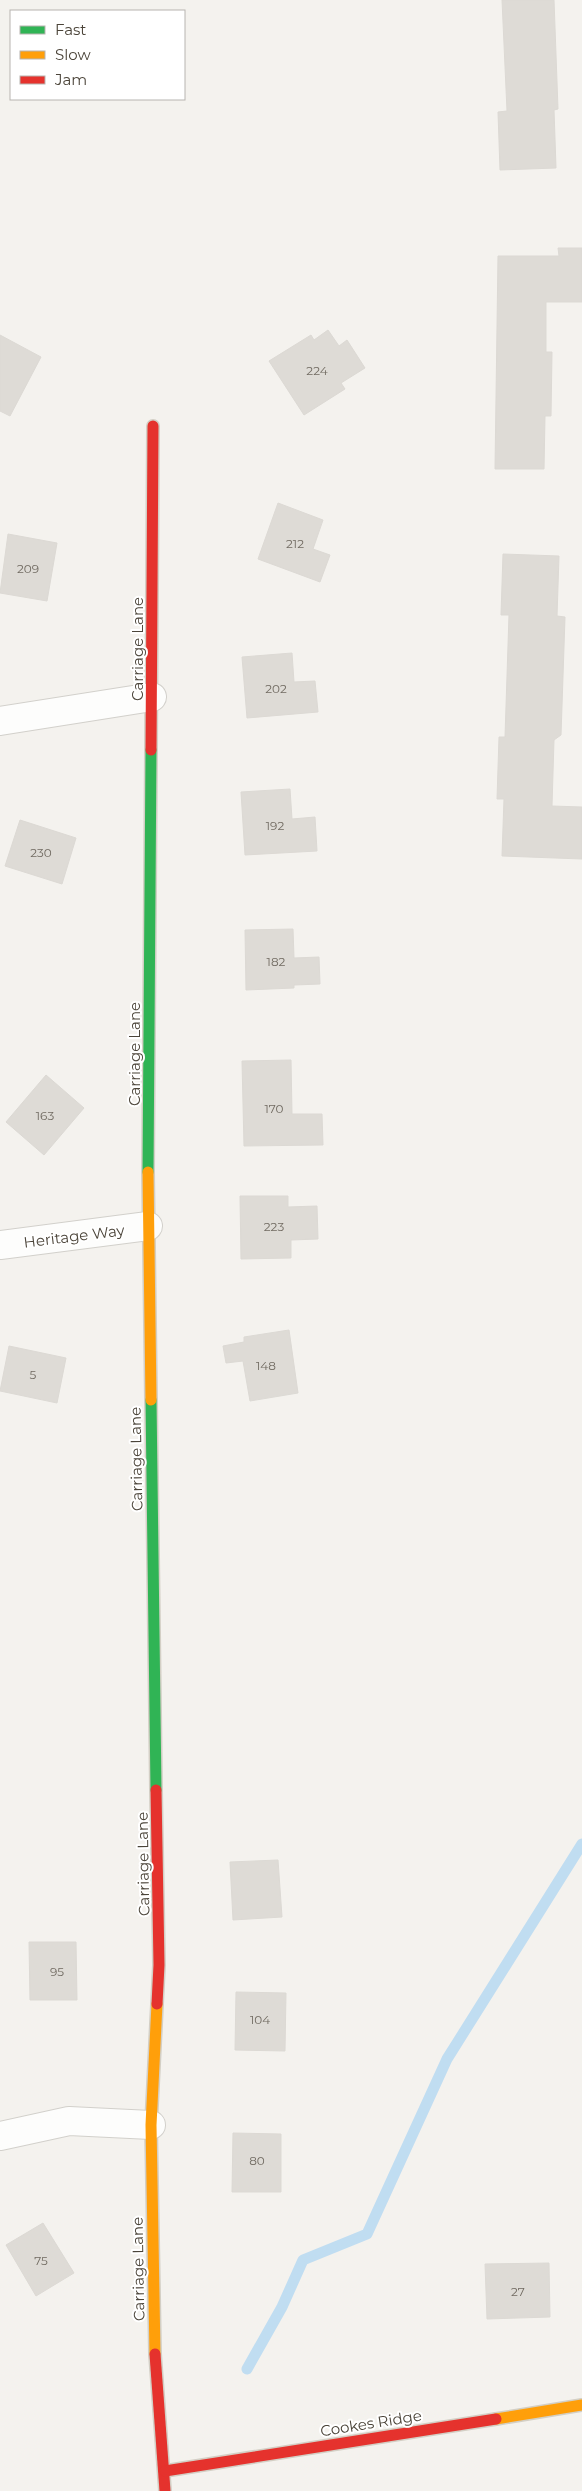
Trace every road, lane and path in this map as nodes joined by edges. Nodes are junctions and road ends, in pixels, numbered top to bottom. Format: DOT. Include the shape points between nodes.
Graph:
graph roads {
  1 [pos="153,426"];
  2 [pos="152,697"];
  3 [pos="0,721"];
  4 [pos="148,1226"];
  5 [pos="0,1245"];
  6 [pos="151,2125"];
  7 [pos="0,2136"];
  8 [pos="582,2405"];
  9 [pos="166,2471"];
  10 [pos="165,2491"];
  1 -- 2 [label="street, Carriage Lane"];
  2 -- 3 [label="street"];
  2 -- 4 [label="street, Carriage Lane"];
  4 -- 5 [label="street, Heritage Way"];
  4 -- 6 [label="street, Carriage Lane" via="159,1965"];
  6 -- 7 [label="street" via="69,2121"];
  6 -- 9 [label="street, Carriage Lane" via="154,2340"];
  8 -- 9 [label="street, Cookes Ridge"];
  9 -- 10 [label="street, Carriage Lane"];
}
